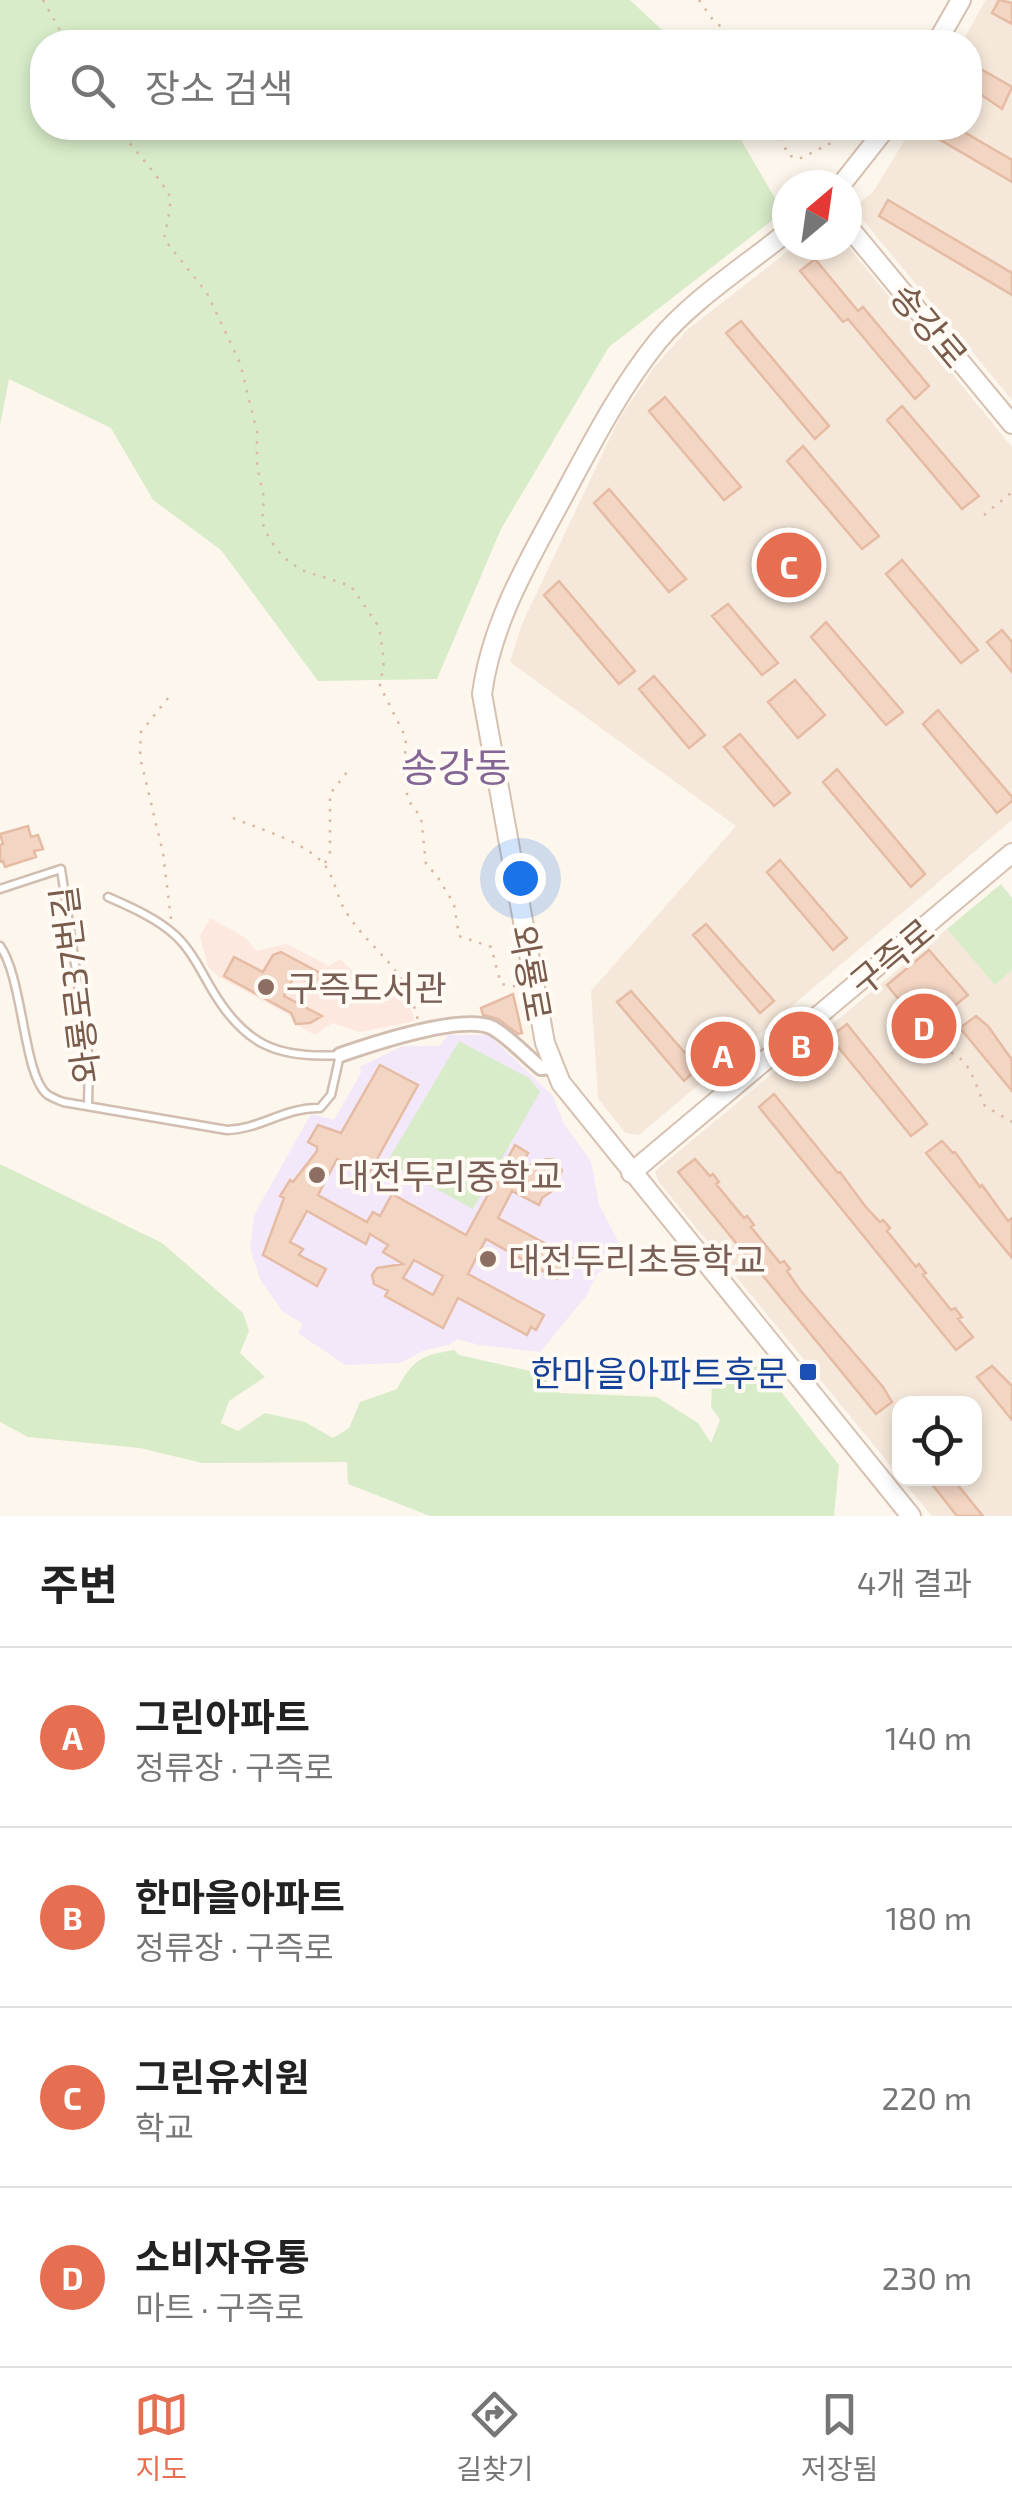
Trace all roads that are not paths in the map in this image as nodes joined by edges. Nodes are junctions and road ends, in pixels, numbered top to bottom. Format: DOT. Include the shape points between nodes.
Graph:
graph roads {
  1 [pos="962,0"];
  2 [pos="944,30"];
  3 [pos="877,140"];
  4 [pos="853,170"];
  5 [pos="862,243"];
  6 [pos="772,244"];
  7 [pos="1012,424"];
  8 [pos="1012,853"];
  9 [pos="0,889"];
  10 [pos="108,897"];
  11 [pos="0,946"];
  12 [pos="340,1054"];
  13 [pos="554,1067"];
  14 [pos="88,1106"];
  15 [pos="631,1173"];
  16 [pos="911,1516"];
  1 -- 2 [label="main road"];
  3 -- 4 [label="main road"];
  5 -- 7 [label="main road, 송강로"];
  6 -- 13 [label="main road, 와룡로" via="687,312 620,394 504,608 486,661 482,694"];
  8 -- 15 [label="main road, 구즉로"];
  9 -- 14 [label="lane, 와룡로37번길" via="61,868 89,1059"];
  10 -- 12 [label="lane" via="172,933 257,1043 293,1054"];
  11 -- 14 [label="lane, 와룡로37번길" via="16,980 40,1085 48,1095"];
  12 -- 13 [label="street" via="474,1024 490,1027 541,1068"];
  12 -- 14 [label="lane, 와룡로37번길" via="320,1108 287,1111 247,1130"];
  13 -- 15 [label="main road, 와룡로"];
  15 -- 16 [label="main road, 와룡로"];
}
